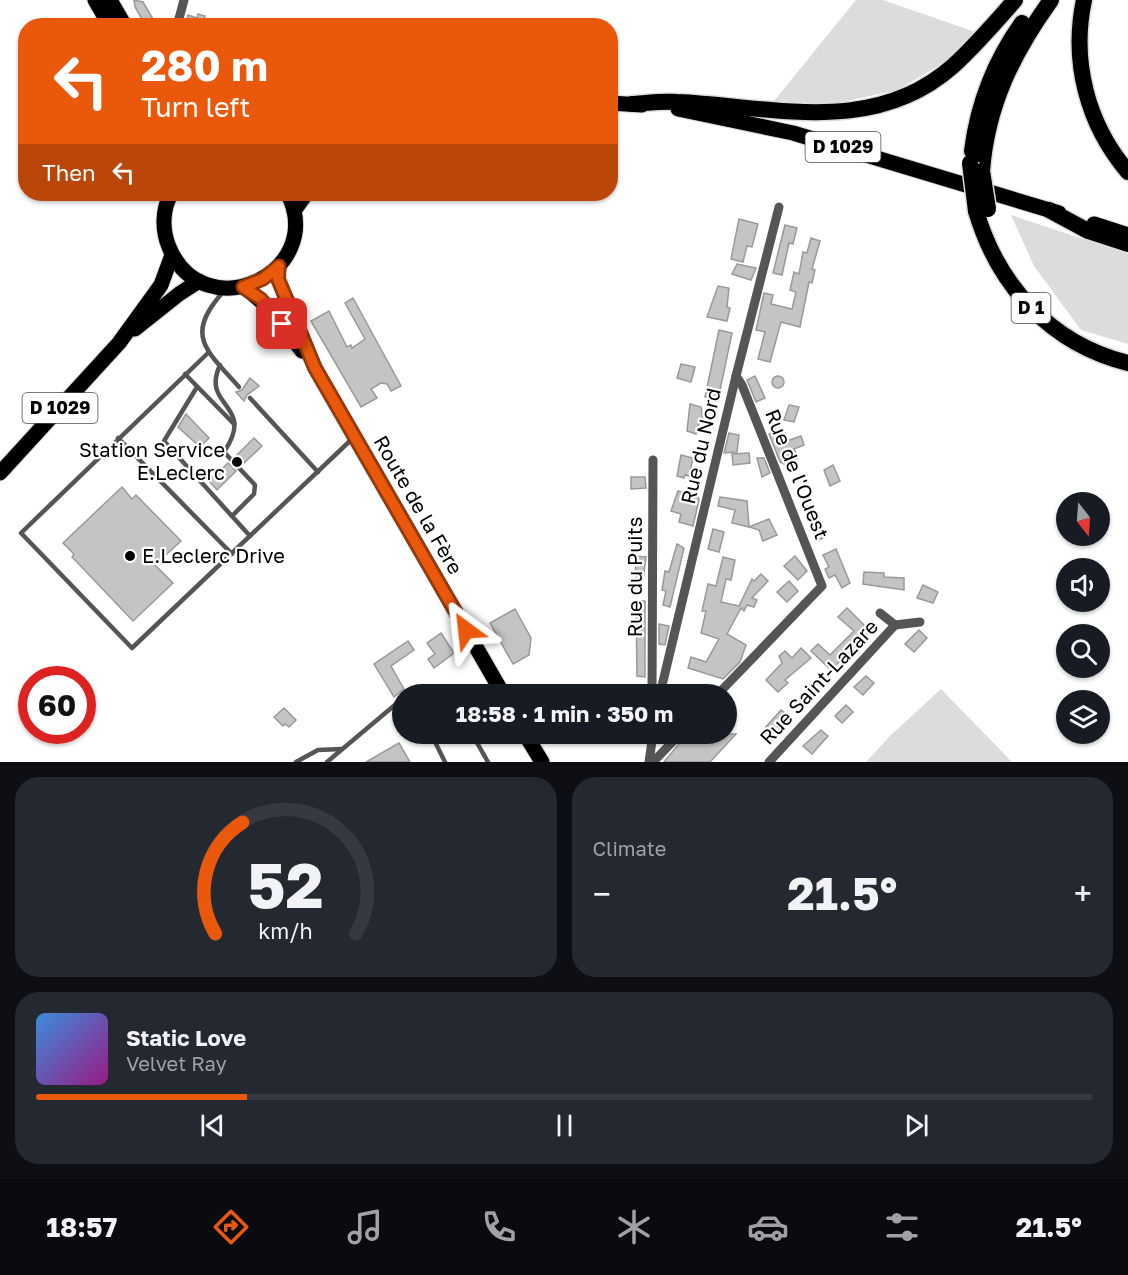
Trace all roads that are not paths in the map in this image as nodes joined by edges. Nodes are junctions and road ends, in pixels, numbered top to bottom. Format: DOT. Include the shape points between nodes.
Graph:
graph roads {
  1 [pos="95,0"];
  2 [pos="184,0"];
  3 [pos="1015,0"];
  4 [pos="1038,0"];
  5 [pos="1051,0"];
  6 [pos="1084,0"];
  7 [pos="111,1"];
  8 [pos="105,18"];
  9 [pos="121,18"];
  10 [pos="179,18"];
  11 [pos="618,103"];
  12 [pos="632,104"];
  13 [pos="976,167"];
  14 [pos="1128,172"];
  15 [pos="169,201"];
  16 [pos="290,201"];
  17 [pos="301,201"];
  18 [pos="779,207"];
  19 [pos="982,210"];
  20 [pos="1049,210"];
  21 [pos="294,211"];
  22 [pos="1128,235"];
  23 [pos="1128,244"];
  24 [pos="172,255"];
  25 [pos="279,266"];
  26 [pos="199,281"];
  27 [pos="243,287"];
  28 [pos="226,288"];
  29 [pos="119,342"];
  30 [pos="1128,351"];
  31 [pos="208,353"];
  32 [pos="1128,363"];
  33 [pos="220,365"];
  34 [pos="315,368"];
  35 [pos="185,374"];
  36 [pos="736,376"];
  37 [pos="197,387"];
  38 [pos="239,387"];
  39 [pos="250,398"];
  40 [pos="236,426"];
  41 [pos="355,436"];
  42 [pos="118,438"];
  43 [pos="653,460"];
  44 [pos="0,472"];
  45 [pos="318,472"];
  46 [pos="232,516"];
  47 [pos="250,537"];
  48 [pos="232,554"];
  49 [pos="880,613"];
  50 [pos="920,622"];
  51 [pos="896,626"];
  52 [pos="493,684"];
  53 [pos="652,684"];
  54 [pos="662,684"];
  55 [pos="728,684"];
  56 [pos="392,707"];
  57 [pos="436,744"];
  58 [pos="478,744"];
  59 [pos="531,744"];
  60 [pos="652,744"];
  61 [pos="670,744"];
  62 [pos="342,749"];
  63 [pos="296,762"];
  64 [pos="327,762"];
  65 [pos="445,762"];
  66 [pos="488,762"];
  67 [pos="542,762"];
  68 [pos="651,762"];
  69 [pos="769,762"];
  1 -- 8 [label="main road"];
  2 -- 10 [label="street"];
  3 -- 12 [label="highway" via="952,67 921,87 873,106 795,113 675,102"];
  4 -- 13 [label="highway, D 1" via="1015,32 987,84 979,111"];
  5 -- 13 [label="highway, D 1" via="1001,83"];
  6 -- 14 [label="highway" via="1079,49 1086,97 1106,140"];
  7 -- 9 [label="main road"];
  11 -- 12 [label="main road, D 1029"];
  12 -- 20 [label="main road, D 1029" via="702,112 793,133"];
  13 -- 19 [label="highway, D 1, bridge"];
  15 -- 24 [label="main road" via="164,226"];
  16 -- 21 [label="main road"];
  17 -- 21 [label="main road"];
  18 -- 36 [label="street, Rue du Nord"];
  19 -- 30 [label="highway, D 1" via="1014,271 1049,310 1092,340"];
  19 -- 32 [label="highway, D 1" via="999,268 1038,316 1082,346"];
  20 -- 22 [label="main road, D 1029"];
  20 -- 23 [label="highway" via="1088,231"];
  21 -- 25 [label="main road" via="292,240"];
  24 -- 26 [label="main road" via="179,266"];
  24 -- 29 [label="main road, D 1029" via="161,285"];
  25 -- 27 [label="main road" via="263,279"];
  25 -- 34 [label="main road, Route de la Fère" via="278,279"];
  26 -- 28 [label="main road"];
  26 -- 29 [label="main road, D 1029"];
  27 -- 28 [label="main road"];
  27 -- 34 [label="main road, Route de la Fère" via="272,310"];
  28 -- 31 [label="lane" via="205,314 201,326"];
  29 -- 44 [label="main road, D 1029"];
  31 -- 33 [label="lane"];
  31 -- 35 [label="lane"];
  33 -- 38 [label="lane"];
  33 -- 40 [label="lane" via="214,378 215,388"];
  34 -- 41 [label="main road, Route de la Fère"];
  35 -- 37 [label="lane"];
  35 -- 42 [label="lane"];
  36 -- 54 [label="street, Rue du Nord"];
  36 -- 55 [label="street, Rue de l'Ouest" via="822,586"];
  37 -- 40 [label="lane"];
  37 -- 46 [label="lane" via="164,441"];
  39 -- 45 [label="lane"];
  40 -- 46 [label="lane" via="224,452 255,485 254,494"];
  41 -- 45 [label="lane"];
  41 -- 52 [label="main road, Route de la Fère"];
  42 -- 48 [label="lane"];
  42 -- 48 [label="lane" via="21,533 132,648"];
  43 -- 53 [label="street, Rue du Puits"];
  45 -- 47 [label="lane"];
  46 -- 47 [label="lane"];
  47 -- 48 [label="lane"];
  49 -- 51 [label="street"];
  50 -- 51 [label="street"];
  51 -- 69 [label="street, Rue Saint-Lazare"];
  56 -- 62 [label="lane"];
  57 -- 65 [label="lane"];
  58 -- 66 [label="lane"];
  59 -- 67 [label="main road"];
  60 -- 68 [label="street"];
  61 -- 68 [label="street"];
  62 -- 63 [label="lane" via="318,750"];
  62 -- 64 [label="lane"];
}
